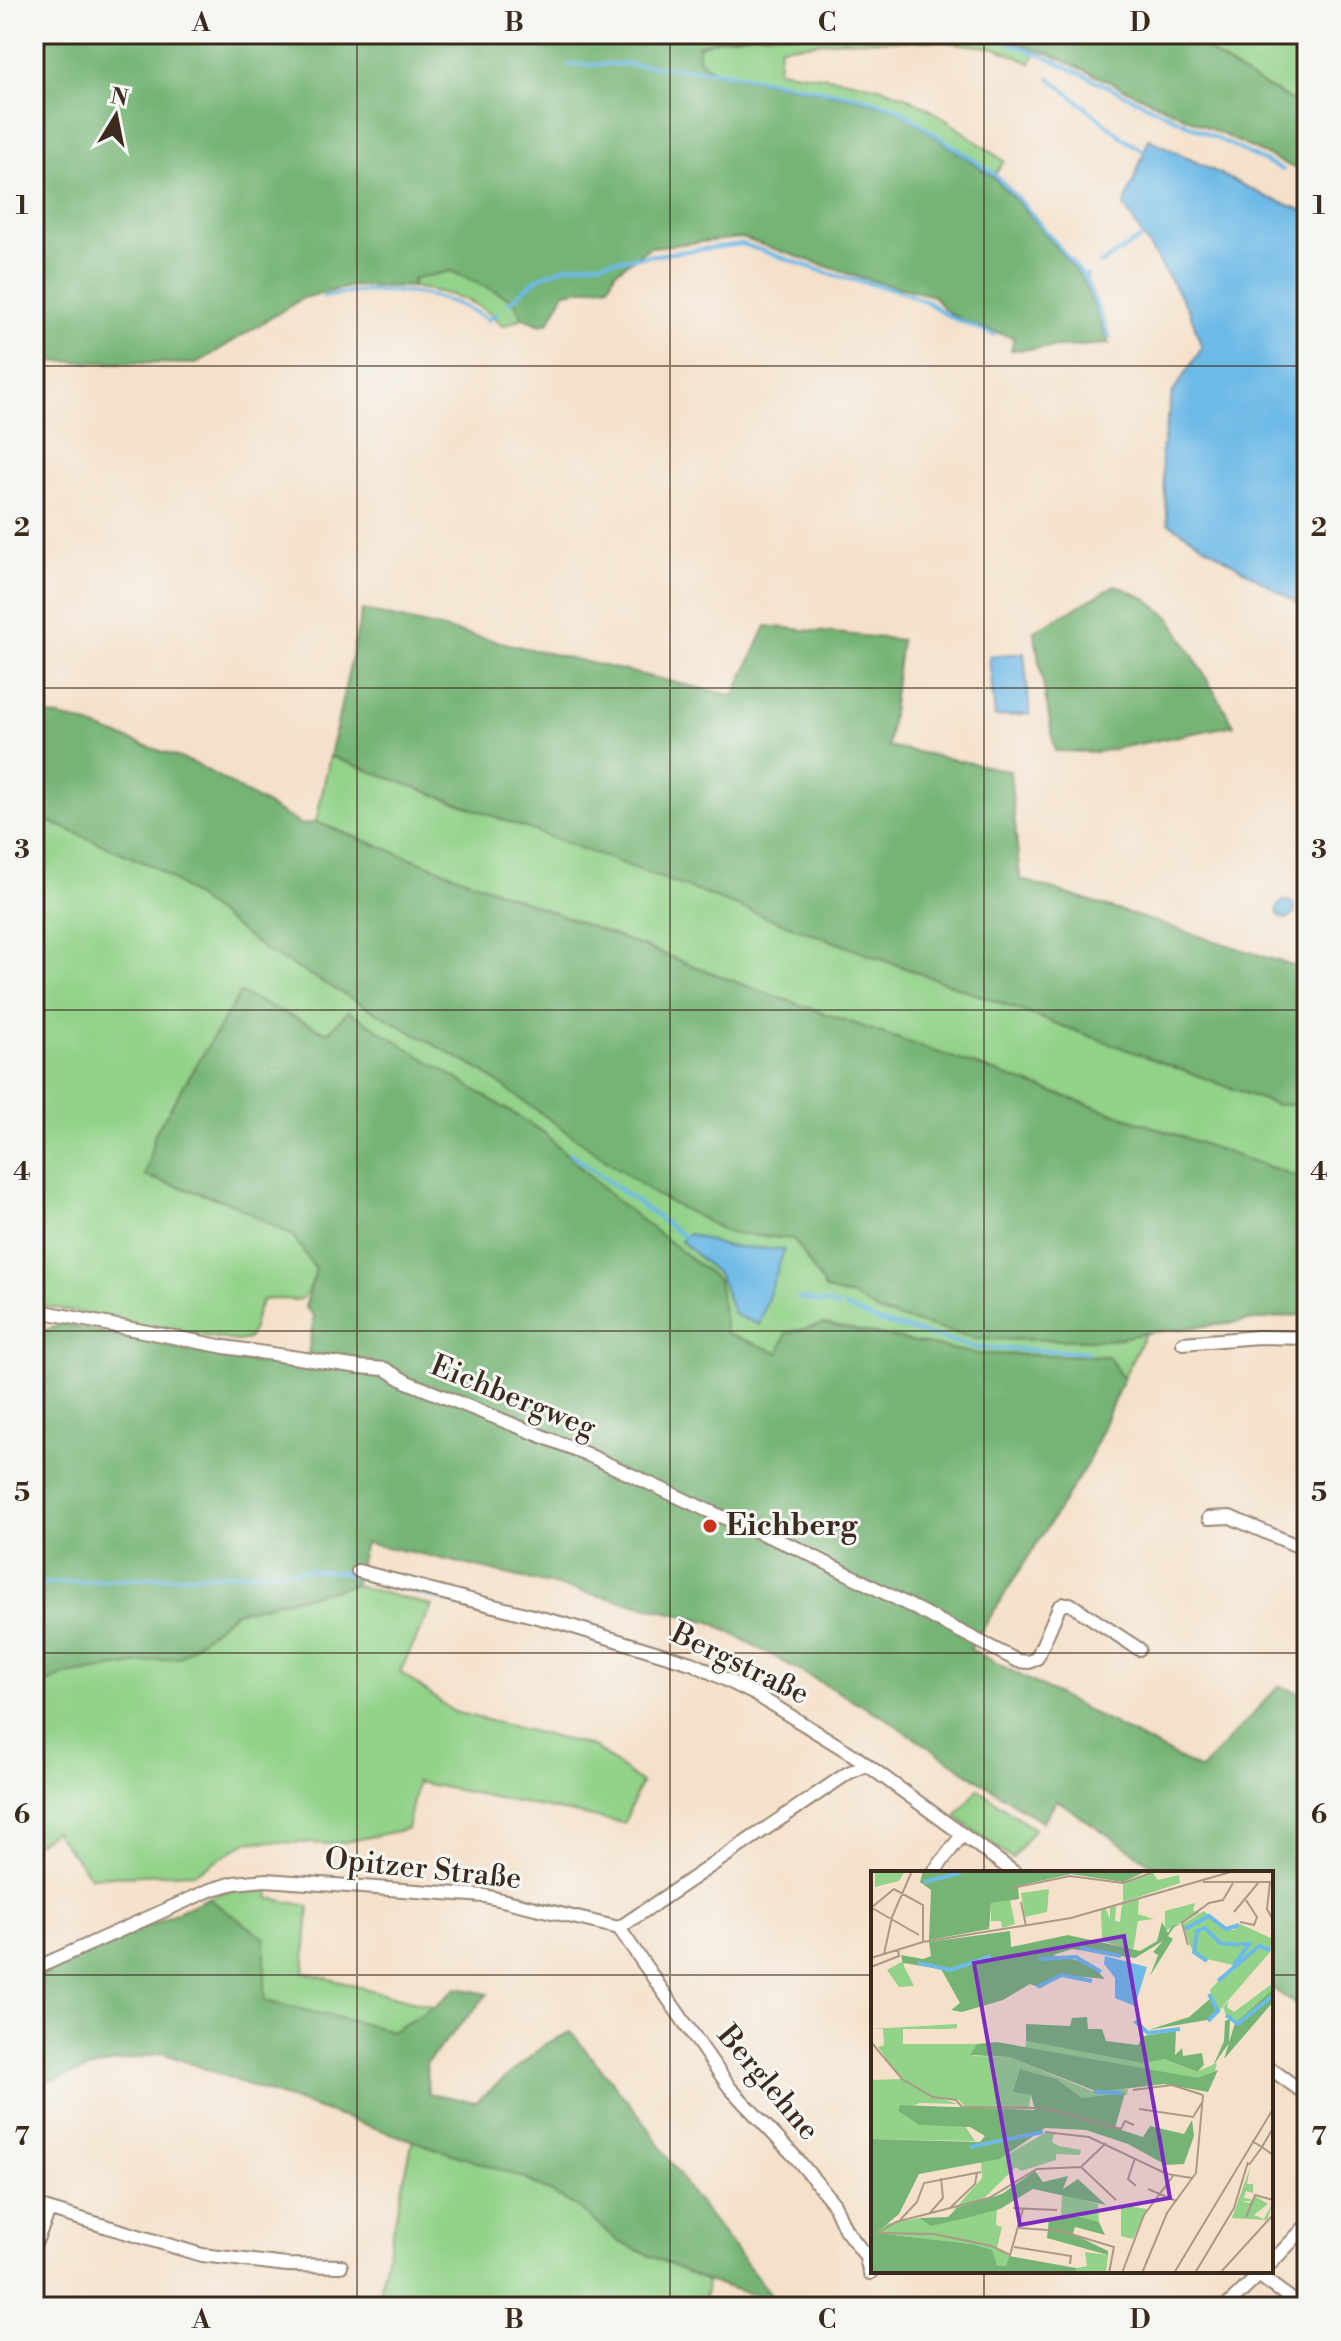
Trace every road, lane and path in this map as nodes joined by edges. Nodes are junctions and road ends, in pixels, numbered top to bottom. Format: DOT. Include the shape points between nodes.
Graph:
graph roads {
  1 [pos="34,1310"];
  2 [pos="1307,1338"];
  3 [pos="1183,1343"];
  4 [pos="1209,1518"];
  5 [pos="1307,1550"];
  6 [pos="358,1571"];
  7 [pos="1139,1649"];
  8 [pos="867,1765"];
  9 [pos="962,1835"];
  10 [pos="935,1871"];
  11 [pos="1012,1871"];
  12 [pos="619,1928"];
  13 [pos="34,1969"];
  14 [pos="1273,2070"];
  15 [pos="1307,2095"];
  16 [pos="34,2205"];
  17 [pos="49,2211"];
  18 [pos="1307,2225"];
  19 [pos="34,2246"];
  20 [pos="1273,2261"];
  21 [pos="341,2266"];
  22 [pos="870,2273"];
  23 [pos="1257,2273"];
  24 [pos="1259,2273"];
  25 [pos="1226,2307"];
  26 [pos="1302,2307"];
  1 -- 7 [label="street, Eichbergweg" via="225,1347 385,1369 799,1549 1018,1661 1037,1658 1064,1604"];
  2 -- 3 [label="street"];
  4 -- 5 [label="street" via="1230,1517"];
  6 -- 8 [label="street, Bergstraße" via="694,1664 778,1707"];
  8 -- 9 [label="street, Bergstraße"];
  8 -- 12 [label="street"];
  9 -- 10 [label="street"];
  9 -- 11 [label="street, Bergstraße"];
  12 -- 13 [label="street, Opitzer Straße" via="485,1896 266,1880 210,1890"];
  12 -- 22 [label="street, Berglehne" via="730,2088 834,2204"];
  14 -- 15 [label="street"];
  16 -- 17 [label="street"];
  17 -- 19 [label="street"];
  17 -- 21 [label="street" via="202,2255"];
  18 -- 20 [label="street"];
  23 -- 25 [label="street"];
  24 -- 26 [label="street"];
}
